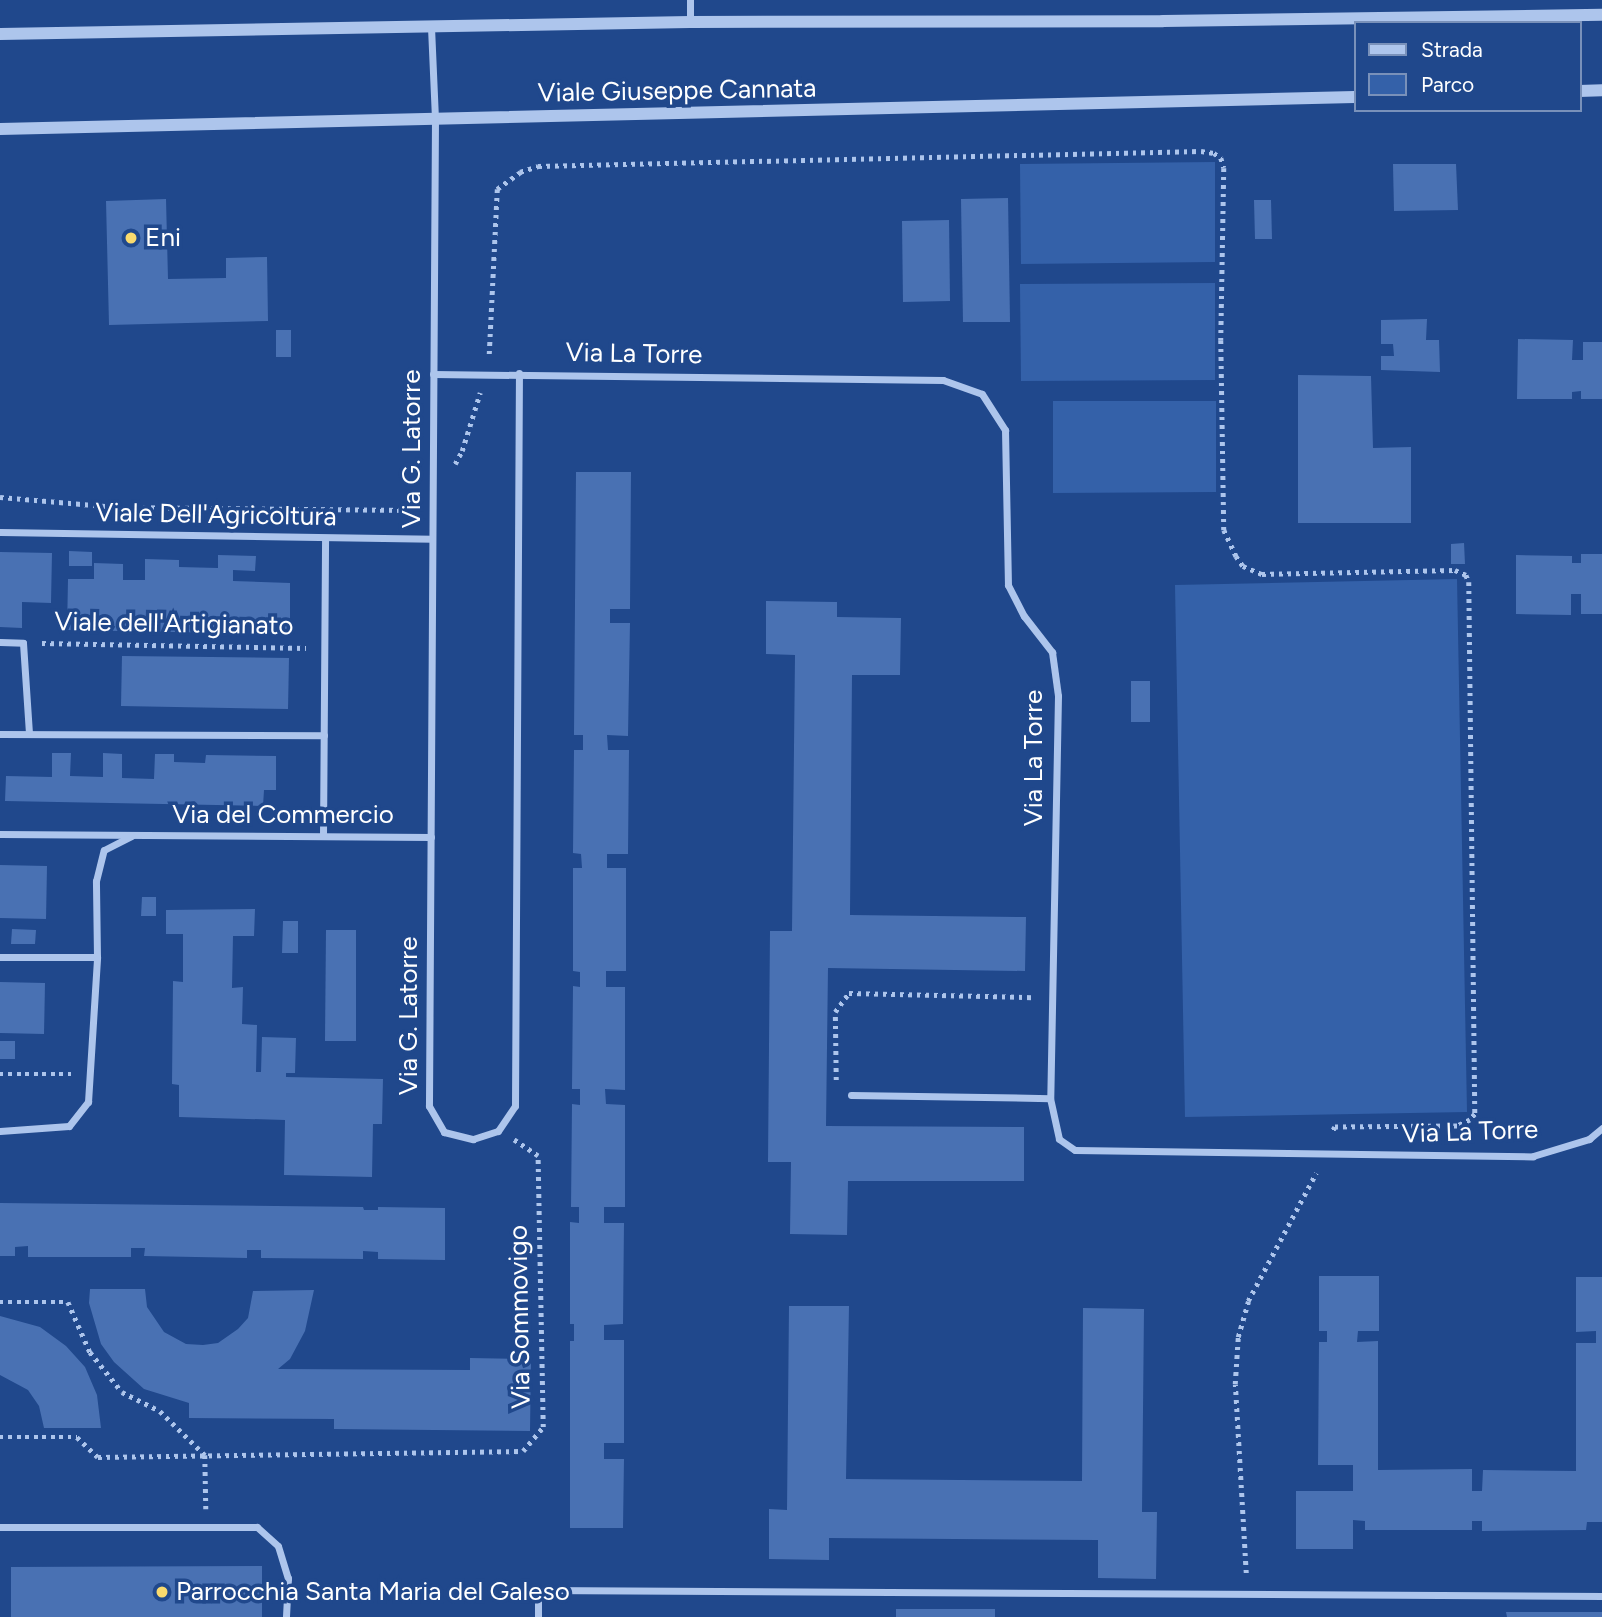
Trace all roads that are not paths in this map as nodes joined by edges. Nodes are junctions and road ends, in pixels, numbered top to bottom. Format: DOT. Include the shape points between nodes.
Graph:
graph roads {
  1 [pos="690,0"];
  2 [pos="1602,15"];
  3 [pos="690,22"];
  4 [pos="431,27"];
  5 [pos="0,34"];
  6 [pos="1602,90"];
  7 [pos="1581,91"];
  8 [pos="1354,97"];
  9 [pos="435,119"];
  10 [pos="0,130"];
  11 [pos="519,373"];
  12 [pos="433,374"];
  13 [pos="0,532"];
  14 [pos="325,537"];
  15 [pos="432,539"];
  16 [pos="0,642"];
  17 [pos="0,734"];
  18 [pos="29,734"];
  19 [pos="324,735"];
  20 [pos="0,834"];
  21 [pos="136,834"];
  22 [pos="323,836"];
  23 [pos="431,836"];
  24 [pos="0,957"];
  25 [pos="97,957"];
  26 [pos="851,1095"];
  27 [pos="1050,1098"];
  28 [pos="1602,1128"];
  29 [pos="0,1131"];
  30 [pos="0,1527"];
  31 [pos="1602,1596"];
  32 [pos="286,1617"];
  33 [pos="538,1617"];
  1 -- 3 [label="street"];
  2 -- 3 [label="street"];
  3 -- 4 [label="street"];
  4 -- 5 [label="street"];
  4 -- 9 [label="street, Via G. Latorre"];
  6 -- 7 [label="street"];
  8 -- 9 [label="street, Viale Giuseppe Cannata"];
  9 -- 10 [label="street, Viale Giuseppe Cannata"];
  9 -- 12 [label="street, Via G. Latorre"];
  11 -- 12 [label="street, Via La Torre"];
  11 -- 23 [label="street, Via G. Latorre" via="515,1106 498,1131 473,1139 444,1132 429,1106"];
  11 -- 27 [label="street, Via La Torre" via="943,380 982,394 1005,430 1008,585 1024,616 1052,652 1058,696"];
  12 -- 15 [label="street, Via G. Latorre"];
  13 -- 14 [label="street, Viale Dell'Agricoltura"];
  14 -- 15 [label="street, Viale Dell'Agricoltura"];
  14 -- 19 [label="street"];
  15 -- 23 [label="street, Via G. Latorre"];
  16 -- 18 [label="street, Viale dell'Artigianato" via="23,642"];
  17 -- 18 [label="street"];
  18 -- 19 [label="street"];
  19 -- 22 [label="street"];
  20 -- 21 [label="street, Via del Commercio"];
  21 -- 22 [label="street, Via del Commercio"];
  21 -- 25 [label="street" via="104,850 96,881"];
  22 -- 23 [label="street, Via del Commercio"];
  24 -- 25 [label="street"];
  25 -- 29 [label="street" via="88,1102 69,1126"];
  26 -- 27 [label="street"];
  27 -- 28 [label="street, Via La Torre" via="1059,1139 1075,1150 1533,1156 1589,1139"];
  30 -- 32 [label="street" via="257,1527 278,1546 288,1578"];
  31 -- 33 [label="street" via="538,1590"];
}
